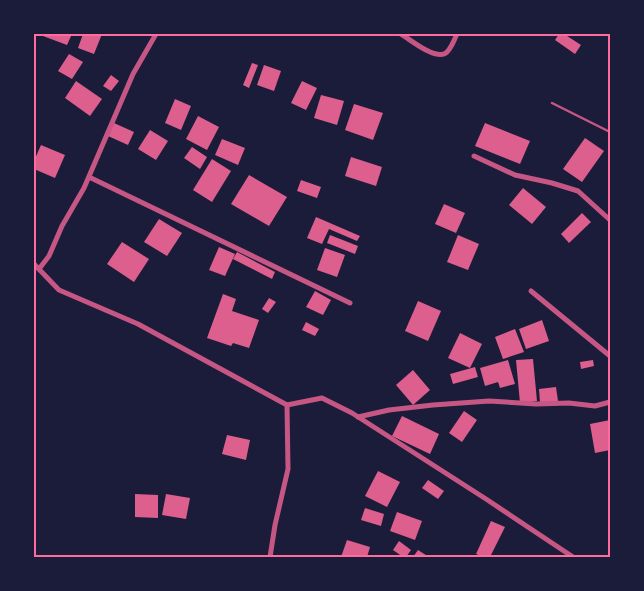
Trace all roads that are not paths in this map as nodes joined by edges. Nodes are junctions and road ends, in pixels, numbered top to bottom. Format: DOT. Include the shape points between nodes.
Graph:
graph roads {
  1 [pos="156,34"];
  2 [pos="401,34"];
  3 [pos="457,34"];
  4 [pos="552,102"];
  5 [pos="610,131"];
  6 [pos="474,156"];
  7 [pos="89,177"];
  8 [pos="610,220"];
  9 [pos="34,264"];
  10 [pos="39,269"];
  11 [pos="531,291"];
  12 [pos="350,303"];
  13 [pos="610,356"];
  14 [pos="610,402"];
  15 [pos="287,405"];
  16 [pos="358,417"];
  17 [pos="270,557"];
  18 [pos="572,557"];
  1 -- 7 [label="street" via="132,74"];
  2 -- 3 [label="street" via="439,56 446,54"];
  4 -- 5 [label="lane"];
  6 -- 8 [label="street" via="515,175 578,191"];
  7 -- 10 [label="street" via="54,240 49,256"];
  7 -- 12 [label="street"];
  9 -- 10 [label="street"];
  10 -- 15 [label="street" via="59,290 138,324"];
  11 -- 13 [label="street"];
  14 -- 16 [label="street" via="595,406 470,402 389,410"];
  15 -- 16 [label="street" via="322,398"];
  15 -- 17 [label="street" via="288,469"];
  16 -- 18 [label="street"];
}
